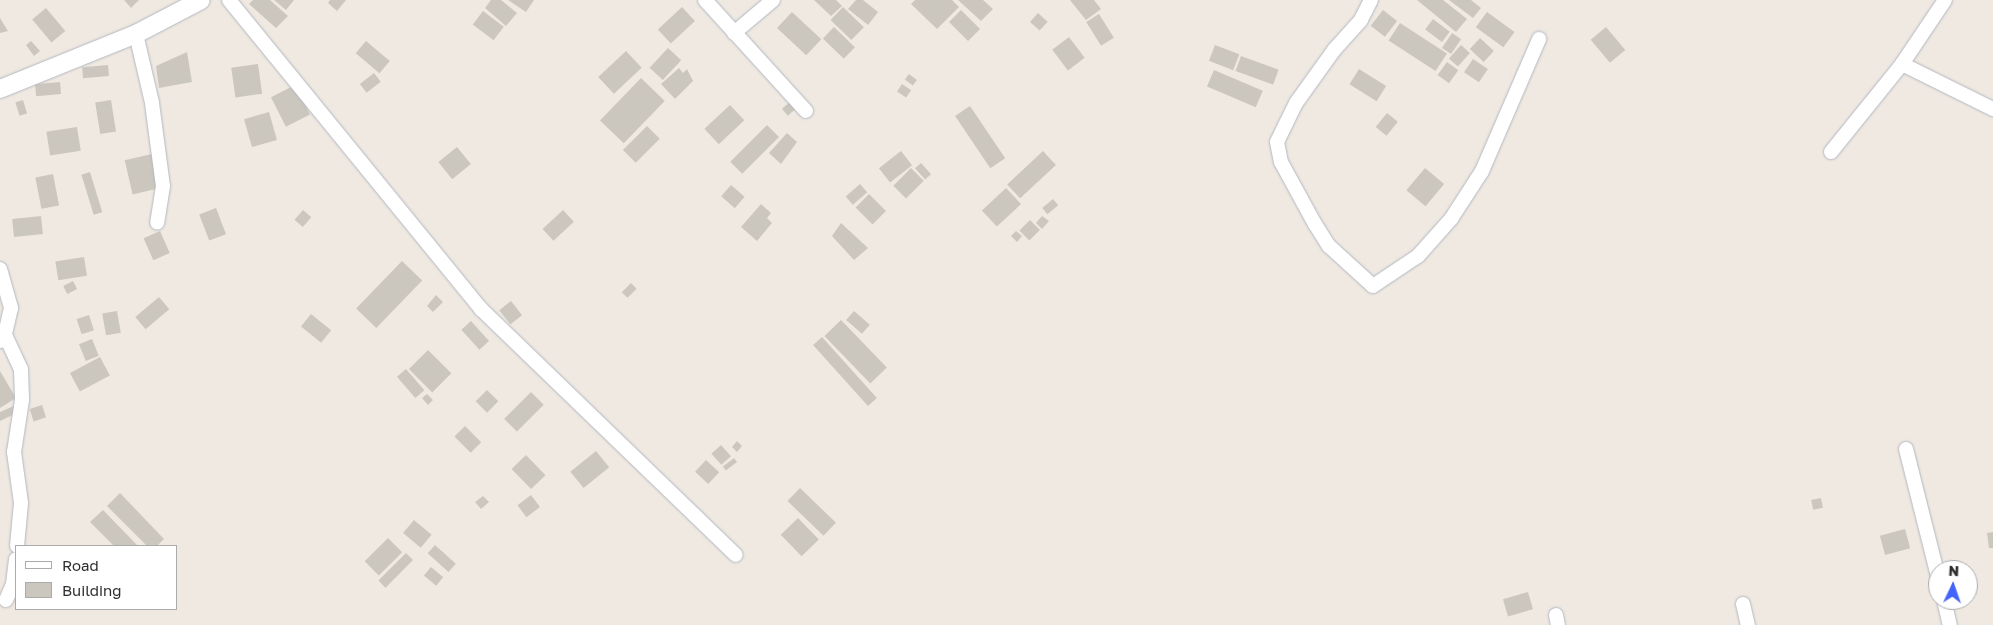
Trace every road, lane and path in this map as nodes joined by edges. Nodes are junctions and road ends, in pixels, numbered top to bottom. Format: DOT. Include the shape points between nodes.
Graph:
graph roads {
  1 [pos="201,0"];
  2 [pos="229,0"];
  3 [pos="705,0"];
  4 [pos="773,0"];
  5 [pos="1371,0"];
  6 [pos="1946,0"];
  7 [pos="734,33"];
  8 [pos="136,34"];
  9 [pos="1539,39"];
  10 [pos="1902,64"];
  11 [pos="0,89"];
  12 [pos="1993,109"];
  13 [pos="806,111"];
  14 [pos="1831,152"];
  15 [pos="156,223"];
  16 [pos="0,269"];
  17 [pos="3,338"];
  18 [pos="1906,449"];
  19 [pos="17,545"];
  20 [pos="736,555"];
  21 [pos="1934,560"];
  22 [pos="15,567"];
  23 [pos="6,600"];
  24 [pos="1744,604"];
  25 [pos="1946,610"];
  26 [pos="1748,625"];
  27 [pos="1950,625"];
  1 -- 8 [label="street"];
  2 -- 20 [label="street" via="481,309"];
  3 -- 7 [label="street"];
  4 -- 7 [label="street"];
  5 -- 9 [label="street" via="1361,20 1334,50 1296,103 1277,142 1281,162 1329,246 1373,286 1418,256 1451,219 1482,171"];
  6 -- 10 [label="street"];
  7 -- 13 [label="street"];
  8 -- 11 [label="street"];
  8 -- 15 [label="street" via="152,102 163,186"];
  10 -- 12 [label="street"];
  10 -- 14 [label="street"];
  16 -- 17 [label="street" via="11,308"];
  17 -- 19 [label="street" via="21,369 22,400 14,452 21,503"];
  18 -- 21 [label="street"];
  22 -- 23 [label="street"];
  24 -- 26 [label="street"];
  25 -- 27 [label="street"];
}
